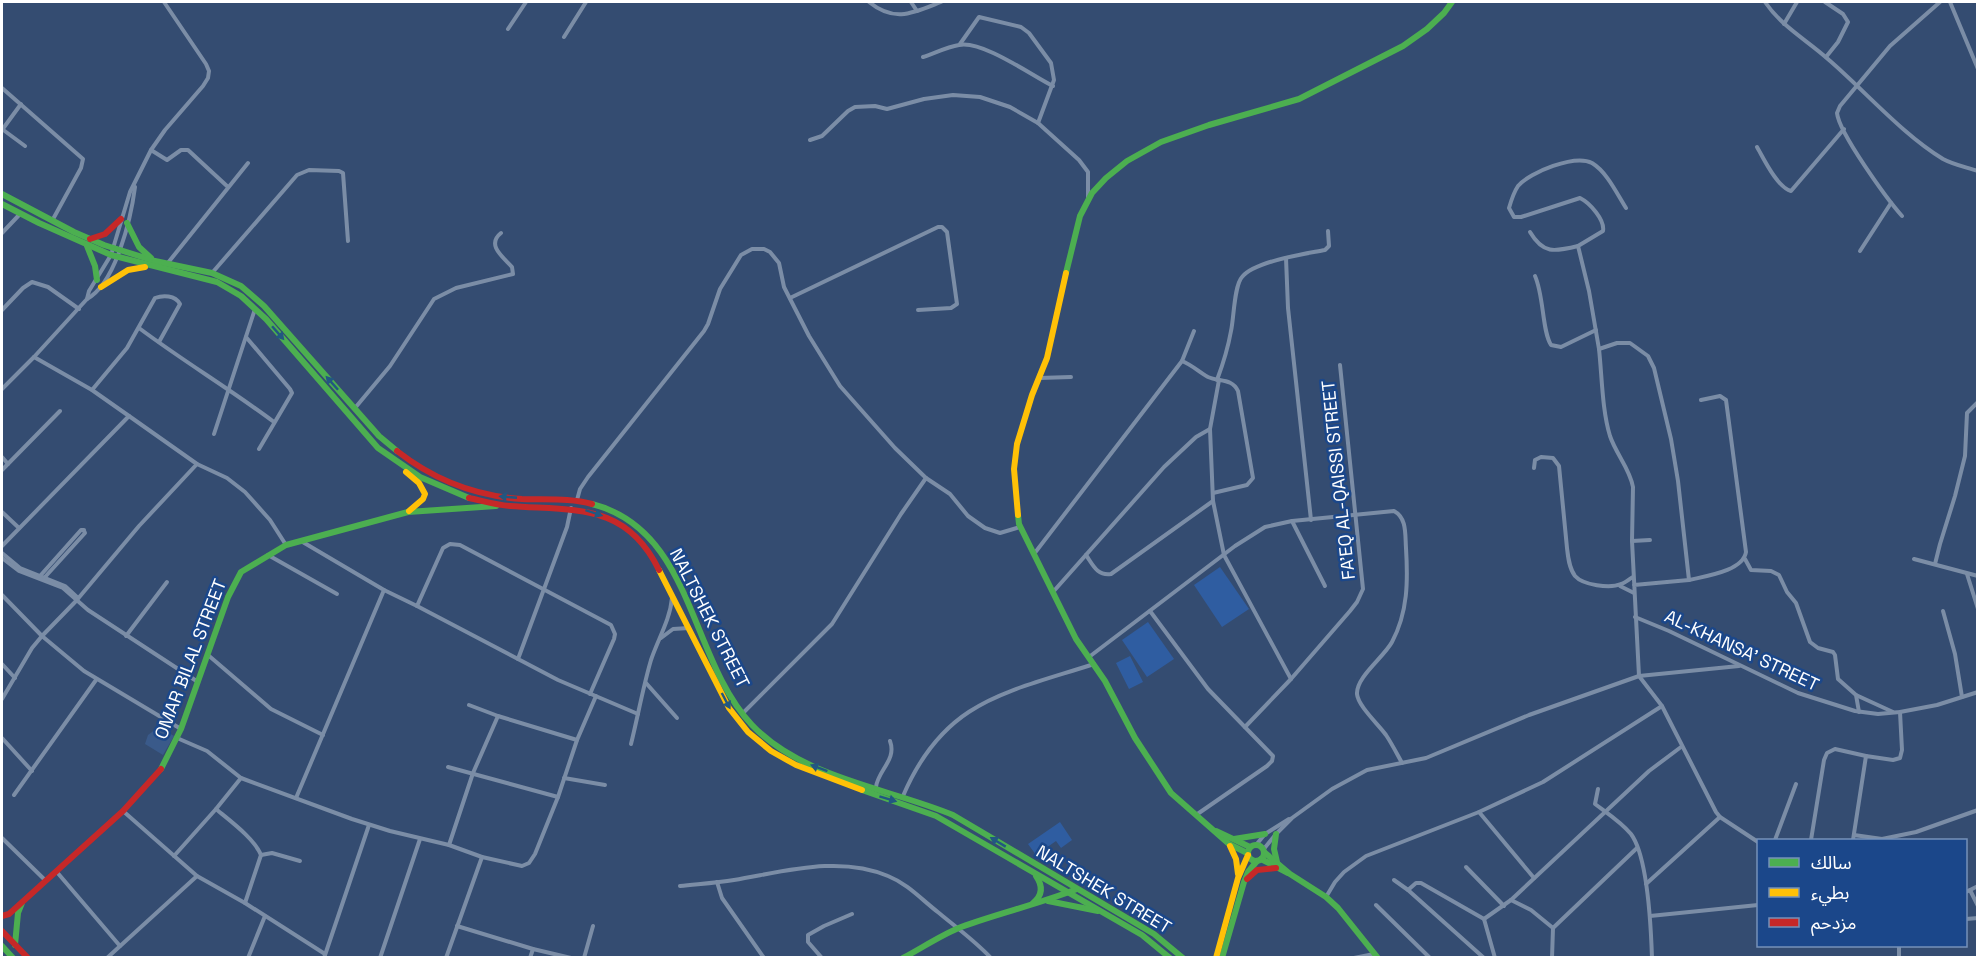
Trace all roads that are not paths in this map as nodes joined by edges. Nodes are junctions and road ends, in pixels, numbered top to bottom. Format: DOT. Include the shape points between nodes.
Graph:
graph roads {
  1 [pos="164,2"];
  2 [pos="526,2"];
  3 [pos="586,2"];
  4 [pos="869,2"];
  5 [pos="911,2"];
  6 [pos="941,2"];
  7 [pos="1452,2"];
  8 [pos="1765,2"];
  9 [pos="1797,2"];
  10 [pos="1825,2"];
  11 [pos="1940,2"];
  12 [pos="1950,2"];
  13 [pos="917,11"];
  14 [pos="1784,24"];
  15 [pos="508,29"];
  16 [pos="564,37"];
  17 [pos="960,44"];
  18 [pos="923,57"];
  19 [pos="1826,57"];
  20 [pos="1977,69"];
  21 [pos="1053,86"];
  22 [pos="1857,86"];
  23 [pos="2,88"];
  24 [pos="21,105"];
  25 [pos="1038,123"];
  26 [pos="2,129"];
  27 [pos="1844,129"];
  28 [pos="810,140"];
  29 [pos="25,146"];
  30 [pos="1757,147"];
  31 [pos="151,150"];
  32 [pos="248,163"];
  33 [pos="1977,171"];
  34 [pos="228,187"];
  35 [pos="2,194"];
  36 [pos="1089,198"];
  37 [pos="1891,203"];
  38 [pos="2,204"];
  39 [pos="1626,208"];
  40 [pos="20,214"];
  41 [pos="1902,216"];
  42 [pos="52,220"];
  43 [pos="124,221"];
  44 [pos="1328,231"];
  45 [pos="1530,232"];
  46 [pos="2,233"];
  47 [pos="501,233"];
  48 [pos="348,241"];
  49 [pos="89,243"];
  50 [pos="1578,246"];
  51 [pos="1860,251"];
  52 [pos="115,253"];
  53 [pos="1286,258"];
  54 [pos="152,264"];
  55 [pos="167,264"];
  56 [pos="212,273"];
  57 [pos="1535,276"];
  58 [pos="97,280"];
  59 [pos="101,287"];
  60 [pos="790,298"];
  61 [pos="87,299"];
  62 [pos="2,309"];
  63 [pos="79,309"];
  64 [pos="256,309"];
  65 [pos="918,310"];
  66 [pos="139,328"];
  67 [pos="1596,330"];
  68 [pos="1194,331"];
  69 [pos="246,337"];
  70 [pos="159,342"];
  71 [pos="1599,349"];
  72 [pos="34,357"];
  73 [pos="1182,362"];
  74 [pos="1340,365"];
  75 [pos="1071,377"];
  76 [pos="1038,378"];
  77 [pos="1218,380"];
  78 [pos="2,389"];
  79 [pos="230,389"];
  80 [pos="92,390"];
  81 [pos="1701,400"];
  82 [pos="1977,402"];
  83 [pos="355,408"];
  84 [pos="60,411"];
  85 [pos="129,416"];
  86 [pos="274,422"];
  87 [pos="1210,429"];
  88 [pos="214,434"];
  89 [pos="258,449"];
  90 [pos="2,457"];
  91 [pos="396,462"];
  92 [pos="8,464"];
  93 [pos="198,464"];
  94 [pos="1534,468"];
  95 [pos="2,470"];
  96 [pos="926,478"];
  97 [pos="1213,493"];
  98 [pos="577,500"];
  99 [pos="1213,501"];
  100 [pos="504,506"];
  101 [pos="572,508"];
  102 [pos="2,512"];
  103 [pos="408,512"];
  104 [pos="1354,514"];
  105 [pos="1311,520"];
  106 [pos="1292,521"];
  107 [pos="1020,527"];
  108 [pos="19,528"];
  109 [pos="77,538"];
  110 [pos="1650,540"];
  111 [pos="301,541"];
  112 [pos="1632,541"];
  113 [pos="286,545"];
  114 [pos="2,546"];
  115 [pos="1033,554"];
  116 [pos="268,555"];
  117 [pos="1086,555"];
  118 [pos="1224,555"];
  119 [pos="2,556"];
  120 [pos="1745,559"];
  121 [pos="1914,559"];
  122 [pos="1935,564"];
  123 [pos="1966,573"];
  124 [pos="1977,576"];
  125 [pos="1634,577"];
  126 [pos="42,578"];
  127 [pos="1689,579"];
  128 [pos="167,582"];
  129 [pos="1619,585"];
  130 [pos="1634,585"];
  131 [pos="1325,586"];
  132 [pos="545,589"];
  133 [pos="384,590"];
  134 [pos="1053,592"];
  135 [pos="1634,593"];
  136 [pos="337,594"];
  137 [pos="2,595"];
  138 [pos="673,595"];
  139 [pos="77,599"];
  140 [pos="417,606"];
  141 [pos="1977,609"];
  142 [pos="1150,611"];
  143 [pos="1943,611"];
  144 [pos="1635,617"];
  145 [pos="690,628"];
  146 [pos="42,636"];
  147 [pos="126,636"];
  148 [pos="704,639"];
  149 [pos="658,640"];
  150 [pos="697,642"];
  151 [pos="207,655"];
  152 [pos="1089,657"];
  153 [pos="518,659"];
  154 [pos="2,664"];
  155 [pos="1094,664"];
  156 [pos="1738,666"];
  157 [pos="1639,676"];
  158 [pos="15,678"];
  159 [pos="1291,679"];
  160 [pos="96,680"];
  161 [pos="198,682"];
  162 [pos="646,683"];
  163 [pos="1977,692"];
  164 [pos="590,694"];
  165 [pos="1856,695"];
  166 [pos="596,696"];
  167 [pos="1962,697"];
  168 [pos="2,699"];
  169 [pos="469,705"];
  170 [pos="1662,706"];
  171 [pos="1859,712"];
  172 [pos="743,713"];
  173 [pos="1898,713"];
  174 [pos="638,714"];
  175 [pos="498,716"];
  176 [pos="677,718"];
  177 [pos="1245,727"];
  178 [pos="181,729"];
  179 [pos="323,735"];
  180 [pos="2,738"];
  181 [pos="177,738"];
  182 [pos="577,740"];
  183 [pos="890,741"];
  184 [pos="631,744"];
  185 [pos="1681,747"];
  186 [pos="1866,756"];
  187 [pos="1402,763"];
  188 [pos="448,767"];
  189 [pos="32,771"];
  190 [pos="473,773"];
  191 [pos="241,777"];
  192 [pos="564,778"];
  193 [pos="1796,783"];
  194 [pos="605,785"];
  195 [pos="876,787"];
  196 [pos="1598,789"];
  197 [pos="14,795"];
  198 [pos="903,796"];
  199 [pos="558,797"];
  200 [pos="296,798"];
  201 [pos="216,809"];
  202 [pos="1977,810"];
  203 [pos="123,811"];
  204 [pos="1479,812"];
  205 [pos="1605,812"];
  206 [pos="1196,815"];
  207 [pos="1720,817"];
  208 [pos="1292,818"];
  209 [pos="369,825"];
  210 [pos="1916,832"];
  211 [pos="1265,834"];
  212 [pos="1276,834"];
  213 [pos="1854,835"];
  214 [pos="2,838"];
  215 [pos="420,839"];
  216 [pos="1775,839"];
  217 [pos="1811,839"];
  218 [pos="1853,839"];
  219 [pos="1914,839"];
  220 [pos="1757,841"];
  221 [pos="1231,842"];
  222 [pos="449,845"];
  223 [pos="1638,847"];
  224 [pos="1250,850"];
  225 [pos="1263,851"];
  226 [pos="261,855"];
  227 [pos="174,856"];
  228 [pos="482,857"];
  229 [pos="1259,860"];
  230 [pos="300,861"];
  231 [pos="1277,866"];
  232 [pos="1466,867"];
  233 [pos="56,872"];
  234 [pos="1034,873"];
  235 [pos="196,876"];
  236 [pos="1534,878"];
  237 [pos="1241,880"];
  238 [pos="1394,880"];
  239 [pos="46,881"];
  240 [pos="717,882"];
  241 [pos="1646,884"];
  242 [pos="680,886"];
  243 [pos="1977,886"];
  244 [pos="1077,889"];
  245 [pos="1408,890"];
  246 [pos="1968,891"];
  247 [pos="1068,893"];
  248 [pos="1326,897"];
  249 [pos="25,899"];
  250 [pos="1511,900"];
  251 [pos="1047,901"];
  252 [pos="245,903"];
  253 [pos="1029,905"];
  254 [pos="1377,905"];
  255 [pos="1757,905"];
  256 [pos="1504,906"];
  257 [pos="1977,906"];
  258 [pos="1106,913"];
  259 [pos="852,914"];
  260 [pos="265,915"];
  261 [pos="2,916"];
  262 [pos="1650,916"];
  263 [pos="1484,919"];
  264 [pos="458,926"];
  265 [pos="593,926"];
  266 [pos="958,928"];
  267 [pos="1553,928"];
  268 [pos="2,932"];
  269 [pos="15,945"];
  270 [pos="120,945"];
  271 [pos="2,946"];
  272 [pos="533,949"];
  273 [pos="109,956"];
  274 [pos="324,956"];
  275 [pos="1376,956"];
  276 [pos="13,957"];
  277 [pos="28,957"];
  278 [pos="248,957"];
  279 [pos="380,957"];
  280 [pos="446,957"];
  281 [pos="530,957"];
  282 [pos="571,957"];
  283 [pos="584,957"];
  284 [pos="764,957"];
  285 [pos="822,957"];
  286 [pos="903,957"];
  287 [pos="991,957"];
  288 [pos="1170,957"];
  289 [pos="1183,957"];
  290 [pos="1221,957"];
  291 [pos="1354,957"];
  292 [pos="1430,957"];
  293 [pos="1484,957"];
  294 [pos="1495,957"];
  295 [pos="1552,957"];
  296 [pos="1652,957"];
  1 -- 31 [label="street" via="209,71 203,86"];
  2 -- 15 [label="street"];
  3 -- 16 [label="street"];
  4 -- 13 [label="street" via="897,15"];
  5 -- 13 [label="street"];
  6 -- 13 [label="street"];
  7 -- 36 [label="main road" via="1437,20 1403,46 1299,99 1187,132 1141,152 1106,178"];
  8 -- 14 [label="street"];
  9 -- 14 [label="street"];
  10 -- 19 [label="street" via="1848,22"];
  11 -- 22 [label="street" via="1890,46"];
  12 -- 20 [label="street"];
  14 -- 19 [label="street"];
  17 -- 18 [label="street"];
  17 -- 21 [label="street" via="1000,56"];
  17 -- 21 [label="street" via="979,17 1021,27 1051,63"];
  19 -- 22 [label="street"];
  21 -- 25 [label="street"];
  22 -- 27 [label="street" via="1837,112"];
  22 -- 33 [label="street" via="1935,153 1948,162"];
  23 -- 24 [label="street"];
  24 -- 26 [label="street"];
  24 -- 42 [label="street" via="83,159"];
  25 -- 28 [label="street" via="1010,107 980,97 953,95 887,109 855,107 822,136"];
  25 -- 36 [label="street" via="1088,172"];
  26 -- 29 [label="street"];
  27 -- 30 [label="street" via="1791,191 1776,177"];
  27 -- 37 [label="street"];
  31 -- 34 [label="street" via="166,160 188,150"];
  31 -- 43 [label="street"];
  32 -- 34 [label="street"];
  34 -- 55 [label="street"];
  35 -- 42 [label="main road, NALTSHEK STREET"];
  36 -- 76 [label="main road" via="1080,216 1047,358"];
  37 -- 41 [label="street"];
  37 -- 51 [label="street"];
  38 -- 40 [label="main road, NALTSHEK STREET"];
  39 -- 50 [label="street" via="1600,171 1582,160 1547,169 1520,184 1509,208 1515,217 1578,198 1587,202 1604,229"];
  40 -- 46 [label="street"];
  40 -- 49 [label="main road, NALTSHEK STREET"];
  42 -- 49 [label="main road, NALTSHEK STREET"];
  43 -- 49 [label="main road"];
  43 -- 52 [label="street"];
  43 -- 54 [label="main road"];
  44 -- 53 [label="street" via="1325,250"];
  45 -- 50 [label="street" via="1546,249"];
  47 -- 83 [label="street" via="494,243 513,274 456,288 434,299 390,366"];
  48 -- 56 [label="street" via="343,173 305,171"];
  49 -- 52 [label="main road, NALTSHEK STREET"];
  49 -- 58 [label="main road"];
  50 -- 67 [label="street"];
  52 -- 54 [label="main road, NALTSHEK STREET"];
  52 -- 58 [label="street"];
  52 -- 59 [label="street"];
  53 -- 77 [label="street" via="1248,272 1239,280 1232,330"];
  53 -- 105 [label="street"];
  54 -- 55 [label="main road, NALTSHEK STREET"];
  54 -- 59 [label="main road" via="128,270"];
  54 -- 64 [label="main road, NALTSHEK STREET" via="217,282"];
  55 -- 56 [label="main road, NALTSHEK STREET"];
  83 -- 56 [label="main road, NALTSHEK STREET, one-way" via="260,302 241,286"];
  57 -- 67 [label="street" via="1551,345 1561,347"];
  58 -- 61 [label="street"];
  59 -- 61 [label="street"];
  60 -- 65 [label="street" via="942,227 947,232 957,304"];
  60 -- 96 [label="street" via="840,386"];
  60 -- 98 [label="street" via="773,255 758,249 741,255 720,289 704,331 588,477"];
  61 -- 63 [label="street"];
  62 -- 63 [label="street" via="32,282 48,287"];
  63 -- 72 [label="street"];
  64 -- 69 [label="street"];
  64 -- 91 [label="main road, NALTSHEK STREET, one-way" via="368,436"];
  66 -- 70 [label="street"];
  66 -- 70 [label="street" via="155,298 177,300 179,307"];
  66 -- 80 [label="street"];
  67 -- 71 [label="street"];
  68 -- 73 [label="street"];
  69 -- 79 [label="street"];
  69 -- 86 [label="street" via="291,391"];
  70 -- 79 [label="street"];
  71 -- 112 [label="street" via="1608,429 1633,483"];
  71 -- 127 [label="street" via="1623,342 1648,356 1671,439"];
  72 -- 78 [label="street"];
  72 -- 80 [label="street"];
  73 -- 77 [label="street"];
  73 -- 115 [label="street"];
  74 -- 104 [label="street, FA'EQ AL-QAISSI STREET"];
  75 -- 76 [label="street"];
  76 -- 107 [label="main road" via="1015,456"];
  77 -- 87 [label="street"];
  77 -- 97 [label="street" via="1233,384 1238,391 1253,475 1247,485"];
  79 -- 86 [label="street"];
  79 -- 88 [label="street"];
  80 -- 85 [label="street"];
  81 -- 120 [label="street" via="1719,396 1726,400"];
  82 -- 122 [label="street" via="1967,413 1965,456"];
  98 -- 83 [label="main road, NALTSHEK STREET, one-way" via="501,497 445,481 397,452"];
  84 -- 92 [label="street"];
  85 -- 93 [label="street"];
  85 -- 108 [label="street"];
  86 -- 89 [label="street"];
  87 -- 97 [label="street"];
  87 -- 117 [label="street" via="1176,454"];
  90 -- 92 [label="street"];
  91 -- 100 [label="main road, NALTSHEK STREET" via="452,492"];
  91 -- 103 [label="main road" via="425,494"];
  92 -- 95 [label="street"];
  93 -- 113 [label="street" via="245,492"];
  93 -- 139 [label="street"];
  94 -- 129 [label="street" via="1535,460 1541,457 1553,458 1560,466 1567,548 1574,575 1586,583"];
  96 -- 107 [label="street" via="991,531"];
  96 -- 172 [label="street" via="832,624"];
  97 -- 99 [label="street"];
  98 -- 148 [label="main road, NALTSHEK STREET" via="613,510 644,532 671,569"];
  99 -- 117 [label="street" via="1111,574 1098,572"];
  99 -- 118 [label="street"];
  100 -- 101 [label="main road, NALTSHEK STREET"];
  100 -- 103 [label="main road, OMAR BILAL STREET"];
  101 -- 132 [label="street"];
  101 -- 138 [label="main road, NALTSHEK STREET, one-way" via="598,514 629,529 652,555"];
  102 -- 108 [label="street"];
  103 -- 111 [label="main road, OMAR BILAL STREET"];
  104 -- 105 [label="street"];
  104 -- 159 [label="street, FA'EQ AL-QAISSI STREET" via="1361,595"];
  104 -- 187 [label="street" via="1394,511 1404,523 1407,590 1403,615 1391,644 1359,684 1357,694"];
  105 -- 106 [label="street"];
  106 -- 118 [label="street" via="1265,526"];
  106 -- 131 [label="street"];
  107 -- 115 [label="main road"];
  108 -- 114 [label="street"];
  109 -- 126 [label="street"];
  110 -- 112 [label="street"];
  111 -- 113 [label="main road, OMAR BILAL STREET"];
  111 -- 133 [label="street"];
  112 -- 125 [label="street"];
  113 -- 116 [label="main road, OMAR BILAL STREET"];
  115 -- 134 [label="main road"];
  116 -- 136 [label="street"];
  116 -- 151 [label="main road, OMAR BILAL STREET" via="238,577"];
  117 -- 134 [label="street"];
  118 -- 142 [label="street"];
  118 -- 159 [label="street"];
  119 -- 126 [label="street" via="19,571"];
  120 -- 127 [label="street" via="1724,571"];
  120 -- 165 [label="street" via="1752,571 1771,571 1781,577 1796,603 1810,642 1833,652 1838,679"];
  121 -- 122 [label="street"];
  122 -- 123 [label="street"];
  123 -- 124 [label="street"];
  123 -- 141 [label="street"];
  125 -- 129 [label="street"];
  125 -- 130 [label="street"];
  126 -- 139 [label="street"];
  127 -- 130 [label="street"];
  128 -- 147 [label="street"];
  129 -- 135 [label="street"];
  130 -- 135 [label="street"];
  132 -- 140 [label="street" via="460,545 450,544 441,552"];
  132 -- 153 [label="street"];
  132 -- 164 [label="street" via="614,629 614,639"];
  133 -- 140 [label="street"];
  133 -- 179 [label="street"];
  134 -- 152 [label="main road"];
  135 -- 144 [label="street"];
  137 -- 146 [label="street"];
  138 -- 145 [label="main road, NALTSHEK STREET"];
  138 -- 149 [label="street" via="668,621"];
  139 -- 146 [label="street"];
  139 -- 147 [label="street"];
  140 -- 153 [label="street"];
  142 -- 152 [label="street"];
  142 -- 177 [label="street" via="1208,689"];
  143 -- 167 [label="street"];
  144 -- 156 [label="street, AL-KHANSA' STREET"];
  144 -- 157 [label="street"];
  145 -- 149 [label="street" via="671,630"];
  145 -- 150 [label="main road, NALTSHEK STREET"];
  146 -- 158 [label="street"];
  146 -- 160 [label="street"];
  147 -- 161 [label="street"];
  148 -- 150 [label="main road"];
  148 -- 172 [label="main road, NALTSHEK STREET"];
  149 -- 162 [label="street"];
  150 -- 234 [label="main road, NALTSHEK STREET, one-way" via="736,718 774,754 833,782 928,812"];
  151 -- 161 [label="main road, OMAR BILAL STREET"];
  151 -- 179 [label="street" via="271,709"];
  152 -- 155 [label="main road"];
  153 -- 164 [label="street"];
  154 -- 158 [label="street"];
  155 -- 198 [label="street" via="1003,693 954,721 936,739"];
  155 -- 206 [label="main road" via="1164,783"];
  156 -- 157 [label="street"];
  156 -- 171 [label="street, AL-KHANSA' STREET" via="1798,693"];
  157 -- 170 [label="street"];
  157 -- 187 [label="street" via="1426,758"];
  158 -- 168 [label="street"];
  159 -- 177 [label="street, FA'EQ AL-QAISSI STREET"];
  160 -- 178 [label="street"];
  160 -- 189 [label="street"];
  161 -- 178 [label="main road, OMAR BILAL STREET"];
  162 -- 174 [label="street"];
  162 -- 176 [label="street"];
  163 -- 167 [label="street, AL-KHANSA' STREET"];
  164 -- 166 [label="street"];
  165 -- 171 [label="street"];
  165 -- 173 [label="street"];
  166 -- 174 [label="street"];
  166 -- 182 [label="street"];
  167 -- 173 [label="street, AL-KHANSA' STREET"];
  169 -- 175 [label="street"];
  170 -- 185 [label="street"];
  170 -- 204 [label="street" via="1543,782"];
  171 -- 173 [label="street, AL-KHANSA' STREET"];
  195 -- 172 [label="main road, NALTSHEK STREET, one-way" via="798,759 762,734"];
  173 -- 186 [label="street" via="1900,758"];
  174 -- 184 [label="street"];
  175 -- 182 [label="street"];
  175 -- 190 [label="street"];
  177 -- 206 [label="street" via="1270,751 1272,761"];
  178 -- 181 [label="main road, OMAR BILAL STREET"];
  179 -- 200 [label="street"];
  180 -- 189 [label="street"];
  181 -- 191 [label="street" via="207,750"];
  181 -- 203 [label="main road, OMAR BILAL STREET" via="162,768"];
  182 -- 192 [label="street"];
  183 -- 195 [label="street" via="891,756"];
  185 -- 205 [label="street"];
  185 -- 207 [label="street"];
  186 -- 213 [label="street"];
  186 -- 217 [label="street" via="1835,749 1827,753"];
  187 -- 208 [label="street" via="1367,770"];
  188 -- 190 [label="street"];
  189 -- 197 [label="street"];
  190 -- 199 [label="street"];
  190 -- 222 [label="street"];
  191 -- 200 [label="street"];
  191 -- 201 [label="street"];
  192 -- 194 [label="street"];
  192 -- 199 [label="street"];
  193 -- 216 [label="street"];
  195 -- 198 [label="main road, NALTSHEK STREET"];
  196 -- 205 [label="street" via="1594,803"];
  244 -- 198 [label="main road, NALTSHEK STREET, one-way" via="953,815"];
  199 -- 228 [label="street" via="530,863 519,866"];
  200 -- 209 [label="street"];
  201 -- 226 [label="street"];
  201 -- 227 [label="street"];
  202 -- 210 [label="street"];
  203 -- 227 [label="street"];
  203 -- 233 [label="main road, OMAR BILAL STREET"];
  204 -- 236 [label="street"];
  204 -- 248 [label="street" via="1366,856 1344,872"];
  205 -- 223 [label="street" via="1628,831"];
  205 -- 236 [label="street"];
  206 -- 221 [label="main road"];
  207 -- 220 [label="street"];
  207 -- 241 [label="street"];
  208 -- 211 [label="street"];
  208 -- 212 [label="street"];
  209 -- 215 [label="street"];
  209 -- 274 [label="street"];
  210 -- 213 [label="street" via="1882,839"];
  210 -- 219 [label="street"];
  211 -- 221 [label="main road"];
  211 -- 224 [label="street"];
  212 -- 225 [label="street"];
  212 -- 231 [label="main road"];
  213 -- 218 [label="street"];
  214 -- 239 [label="street"];
  215 -- 222 [label="street"];
  215 -- 279 [label="street"];
  221 -- 224 [label="main road"];
  221 -- 237 [label="main road"];
  222 -- 228 [label="street"];
  223 -- 241 [label="street"];
  223 -- 267 [label="street"];
  224 -- 225 [label="main road" via="1260,846"];
  224 -- 229 [label="main road" via="1251,860"];
  224 -- 237 [label="main road"];
  225 -- 229 [label="main road"];
  225 -- 231 [label="main road"];
  226 -- 230 [label="street" via="272,853"];
  226 -- 252 [label="street"];
  227 -- 235 [label="street"];
  228 -- 264 [label="street"];
  229 -- 231 [label="main road"];
  229 -- 237 [label="main road"];
  231 -- 237 [label="main road" via="1257,870"];
  231 -- 248 [label="main road"];
  232 -- 256 [label="street"];
  233 -- 239 [label="main road, OMAR BILAL STREET"];
  233 -- 270 [label="street"];
  234 -- 247 [label="main road, NALTSHEK STREET"];
  234 -- 253 [label="main road" via="1042,883 1042,892"];
  235 -- 252 [label="street"];
  235 -- 270 [label="street"];
  236 -- 250 [label="street"];
  237 -- 290 [label="main road"];
  238 -- 245 [label="street"];
  239 -- 249 [label="main road, OMAR BILAL STREET"];
  240 -- 242 [label="street"];
  240 -- 266 [label="street" via="806,868 867,870 904,885"];
  240 -- 284 [label="street" via="722,898"];
  241 -- 262 [label="street"];
  243 -- 246 [label="street"];
  244 -- 247 [label="main road"];
  244 -- 289 [label="main road, NALTSHEK STREET" via="1154,934"];
  245 -- 263 [label="street" via="1421,883"];
  245 -- 293 [label="street"];
  246 -- 257 [label="street"];
  247 -- 251 [label="main road"];
  247 -- 258 [label="main road, NALTSHEK STREET"];
  248 -- 275 [label="main road"];
  249 -- 261 [label="main road, OMAR BILAL STREET"];
  249 -- 269 [label="main road" via="18,913"];
  250 -- 256 [label="street"];
  250 -- 267 [label="street"];
  251 -- 253 [label="main road"];
  251 -- 258 [label="main road"];
  252 -- 260 [label="street"];
  253 -- 266 [label="main road"];
  254 -- 292 [label="street"];
  255 -- 262 [label="street"];
  256 -- 263 [label="street"];
  258 -- 288 [label="main road, NALTSHEK STREET" via="1142,934"];
  259 -- 285 [label="street" via="808,935 808,942"];
  260 -- 274 [label="street"];
  260 -- 278 [label="street"];
  262 -- 296 [label="street"];
  263 -- 294 [label="street"];
  264 -- 272 [label="street"];
  264 -- 280 [label="street"];
  265 -- 283 [label="street"];
  266 -- 286 [label="main road"];
  266 -- 287 [label="street"];
  267 -- 295 [label="street"];
  268 -- 269 [label="main road"];
  269 -- 277 [label="main road"];
  270 -- 273 [label="street"];
  271 -- 276 [label="main road"];
  272 -- 281 [label="street"];
  272 -- 282 [label="street"];
  275 -- 291 [label="street"];
}
